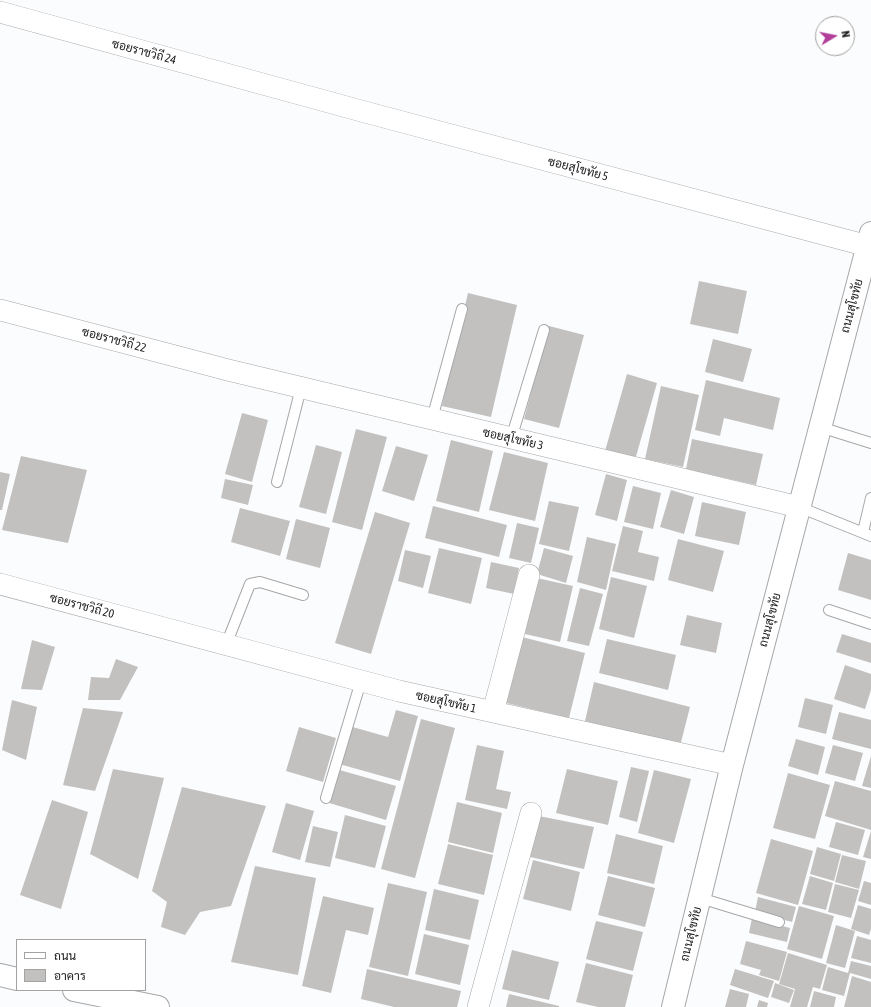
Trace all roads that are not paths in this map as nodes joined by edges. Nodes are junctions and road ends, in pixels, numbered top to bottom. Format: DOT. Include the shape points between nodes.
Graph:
graph roads {
  1 [pos="0,12"];
  2 [pos="288,91"];
  3 [pos="869,240"];
  4 [pos="462,309"];
  5 [pos="0,310"];
  6 [pos="544,330"];
  7 [pos="228,370"];
  8 [pos="301,388"];
  9 [pos="432,419"];
  10 [pos="820,427"];
  11 [pos="511,439"];
  12 [pos="871,443"];
  13 [pos="277,482"];
  14 [pos="871,498"];
  15 [pos="799,507"];
  16 [pos="867,534"];
  17 [pos="529,575"];
  18 [pos="0,584"];
  19 [pos="303,595"];
  20 [pos="829,610"];
  21 [pos="871,624"];
  22 [pos="164,628"];
  23 [pos="226,645"];
  24 [pos="361,681"];
  25 [pos="493,712"];
  26 [pos="732,765"];
  27 [pos="326,798"];
  28 [pos="531,814"];
  29 [pos="700,898"];
  30 [pos="779,922"];
  31 [pos="0,975"];
  32 [pos="16,979"];
  33 [pos="79,991"];
  34 [pos="158,1007"];
  35 [pos="478,1007"];
  36 [pos="673,1007"];
  1 -- 2 [label="street, ซอยราชวิถี 24"];
  2 -- 3 [label="street, ซอยสุโขทัย 5"];
  3 -- 10 [label="street, ถนนสุโขทัย"];
  4 -- 9 [label="lane"];
  5 -- 7 [label="street, ซอยราชวิถี 22"];
  6 -- 11 [label="lane"];
  7 -- 8 [label="street, ซอยสุโขทัย 3"];
  8 -- 9 [label="street, ซอยสุโขทัย 3"];
  8 -- 13 [label="lane"];
  9 -- 11 [label="street, ซอยสุโขทัย 3"];
  10 -- 12 [label="lane"];
  10 -- 15 [label="street, ถนนสุโขทัย"];
  11 -- 15 [label="street, ซอยสุโขทัย 3"];
  14 -- 16 [label="lane"];
  15 -- 16 [label="lane"];
  15 -- 26 [label="street, ถนนสุโขทัย"];
  17 -- 25 [label="street"];
  18 -- 22 [label="street, ซอยราชวิถี 20"];
  19 -- 23 [label="lane" via="260,582 250,584"];
  20 -- 21 [label="lane"];
  22 -- 23 [label="street, ซอยสุโขทัย 1"];
  23 -- 24 [label="street, ซอยสุโขทัย 1"];
  24 -- 25 [label="street, ซอยสุโขทัย 1"];
  24 -- 27 [label="lane"];
  25 -- 26 [label="street, ซอยสุโขทัย 1"];
  26 -- 29 [label="street, ถนนสุโขทัย"];
  28 -- 35 [label="street"];
  29 -- 30 [label="lane"];
  29 -- 36 [label="street, ถนนสุโขทัย"];
  31 -- 32 [label="street"];
  33 -- 34 [label="street"];
}
